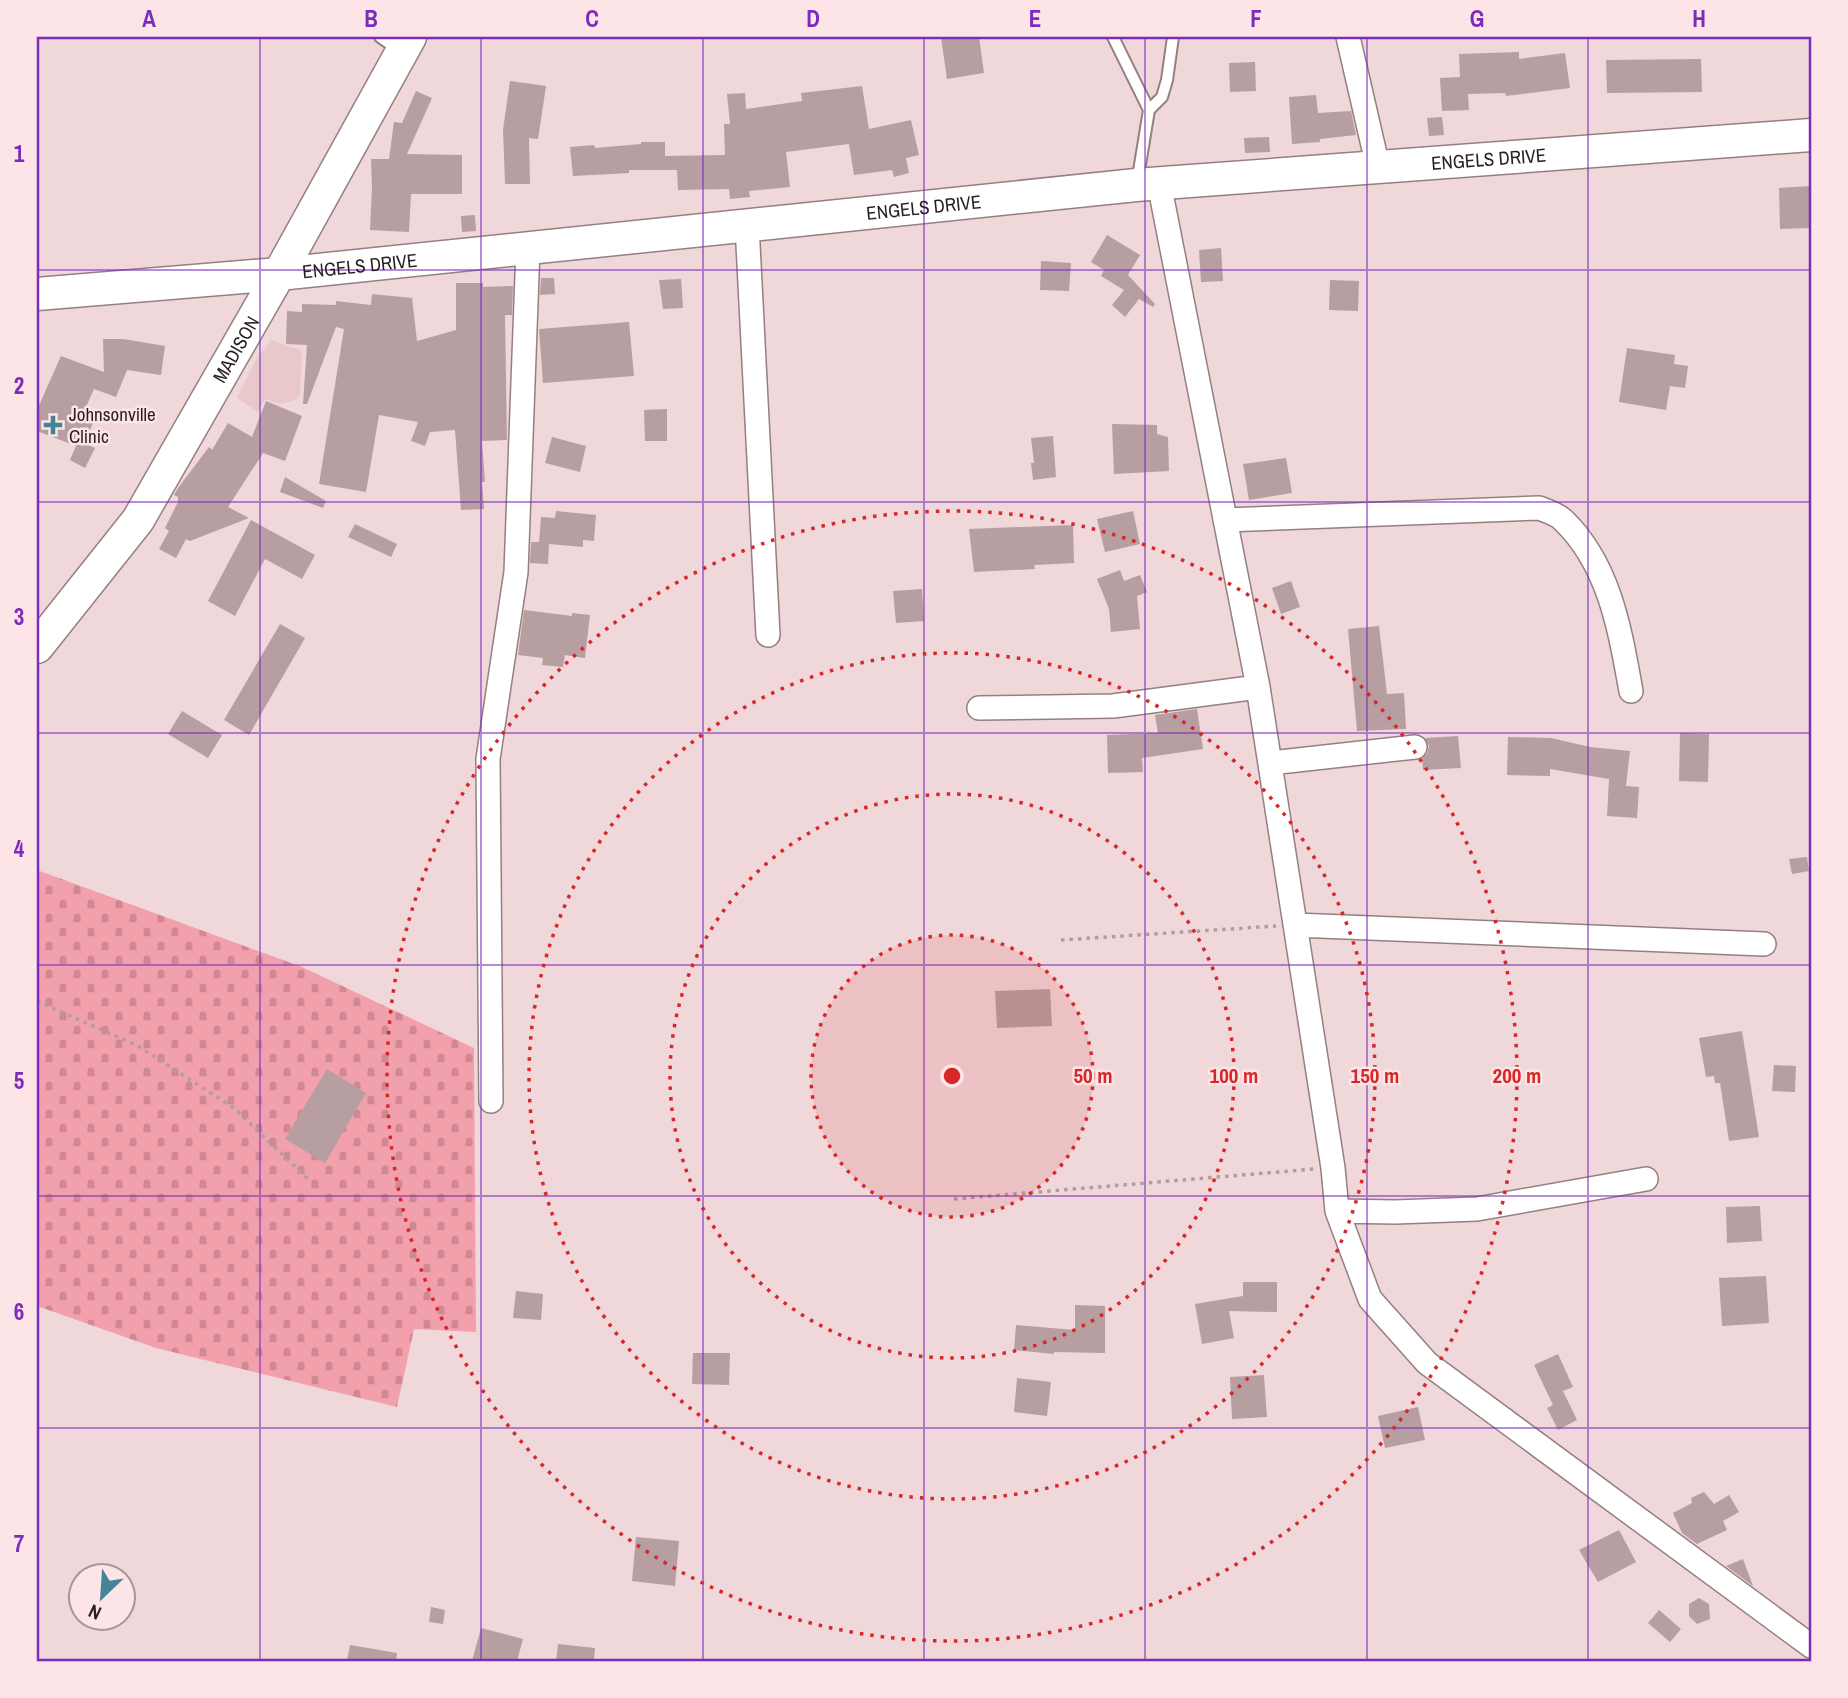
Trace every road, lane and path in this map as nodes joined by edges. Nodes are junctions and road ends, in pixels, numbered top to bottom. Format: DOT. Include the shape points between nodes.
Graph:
graph roads {
  1 [pos="1112,37"];
  2 [pos="1173,37"];
  3 [pos="1349,37"];
  4 [pos="397,42"];
  5 [pos="1149,110"];
  6 [pos="1811,135"];
  7 [pos="1378,167"];
  8 [pos="1147,184"];
  9 [pos="747,225"];
  10 [pos="528,247"];
  11 [pos="279,274"];
  12 [pos="37,294"];
  13 [pos="1225,520"];
  14 [pos="768,635"];
  15 [pos="37,647"];
  16 [pos="1258,687"];
  17 [pos="1631,691"];
  18 [pos="979,709"];
  19 [pos="1415,747"];
  20 [pos="1270,763"];
  21 [pos="1295,925"];
  22 [pos="1061,940"];
  23 [pos="1764,944"];
  24 [pos="37,1000"];
  25 [pos="491,1101"];
  26 [pos="1333,1168"];
  27 [pos="1646,1179"];
  28 [pos="309,1180"];
  29 [pos="954,1199"];
  30 [pos="1337,1211"];
  31 [pos="1811,1646"];
  1 -- 5 [label="lane"];
  2 -- 5 [label="lane" via="1162,97"];
  3 -- 7 [label="street"];
  4 -- 11 [label="street, MADISON"];
  5 -- 8 [label="lane"];
  6 -- 7 [label="street, ENGELS DRIVE"];
  7 -- 8 [label="street, ENGELS DRIVE"];
  8 -- 9 [label="street, ENGELS DRIVE"];
  8 -- 13 [label="street"];
  9 -- 10 [label="street, ENGELS DRIVE"];
  9 -- 14 [label="street"];
  10 -- 11 [label="street, ENGELS DRIVE"];
  10 -- 25 [label="street" via="516,572 488,759"];
  11 -- 12 [label="street, ENGELS DRIVE"];
  11 -- 15 [label="street, MADISON" via="138,520"];
  13 -- 16 [label="street"];
  13 -- 17 [label="street" via="1539,508 1562,518 1591,554 1617,615"];
  16 -- 18 [label="street" via="1113,706"];
  16 -- 20 [label="street"];
  19 -- 20 [label="street"];
  20 -- 21 [label="street"];
  21 -- 22 [label="path"];
  21 -- 23 [label="street"];
  21 -- 26 [label="street"];
  24 -- 28 [label="path" via="138,1046 234,1108"];
  26 -- 29 [label="path"];
  26 -- 30 [label="street"];
  27 -- 30 [label="street" via="1477,1209"];
  30 -- 31 [label="street" via="1370,1299 1427,1363"];
}
